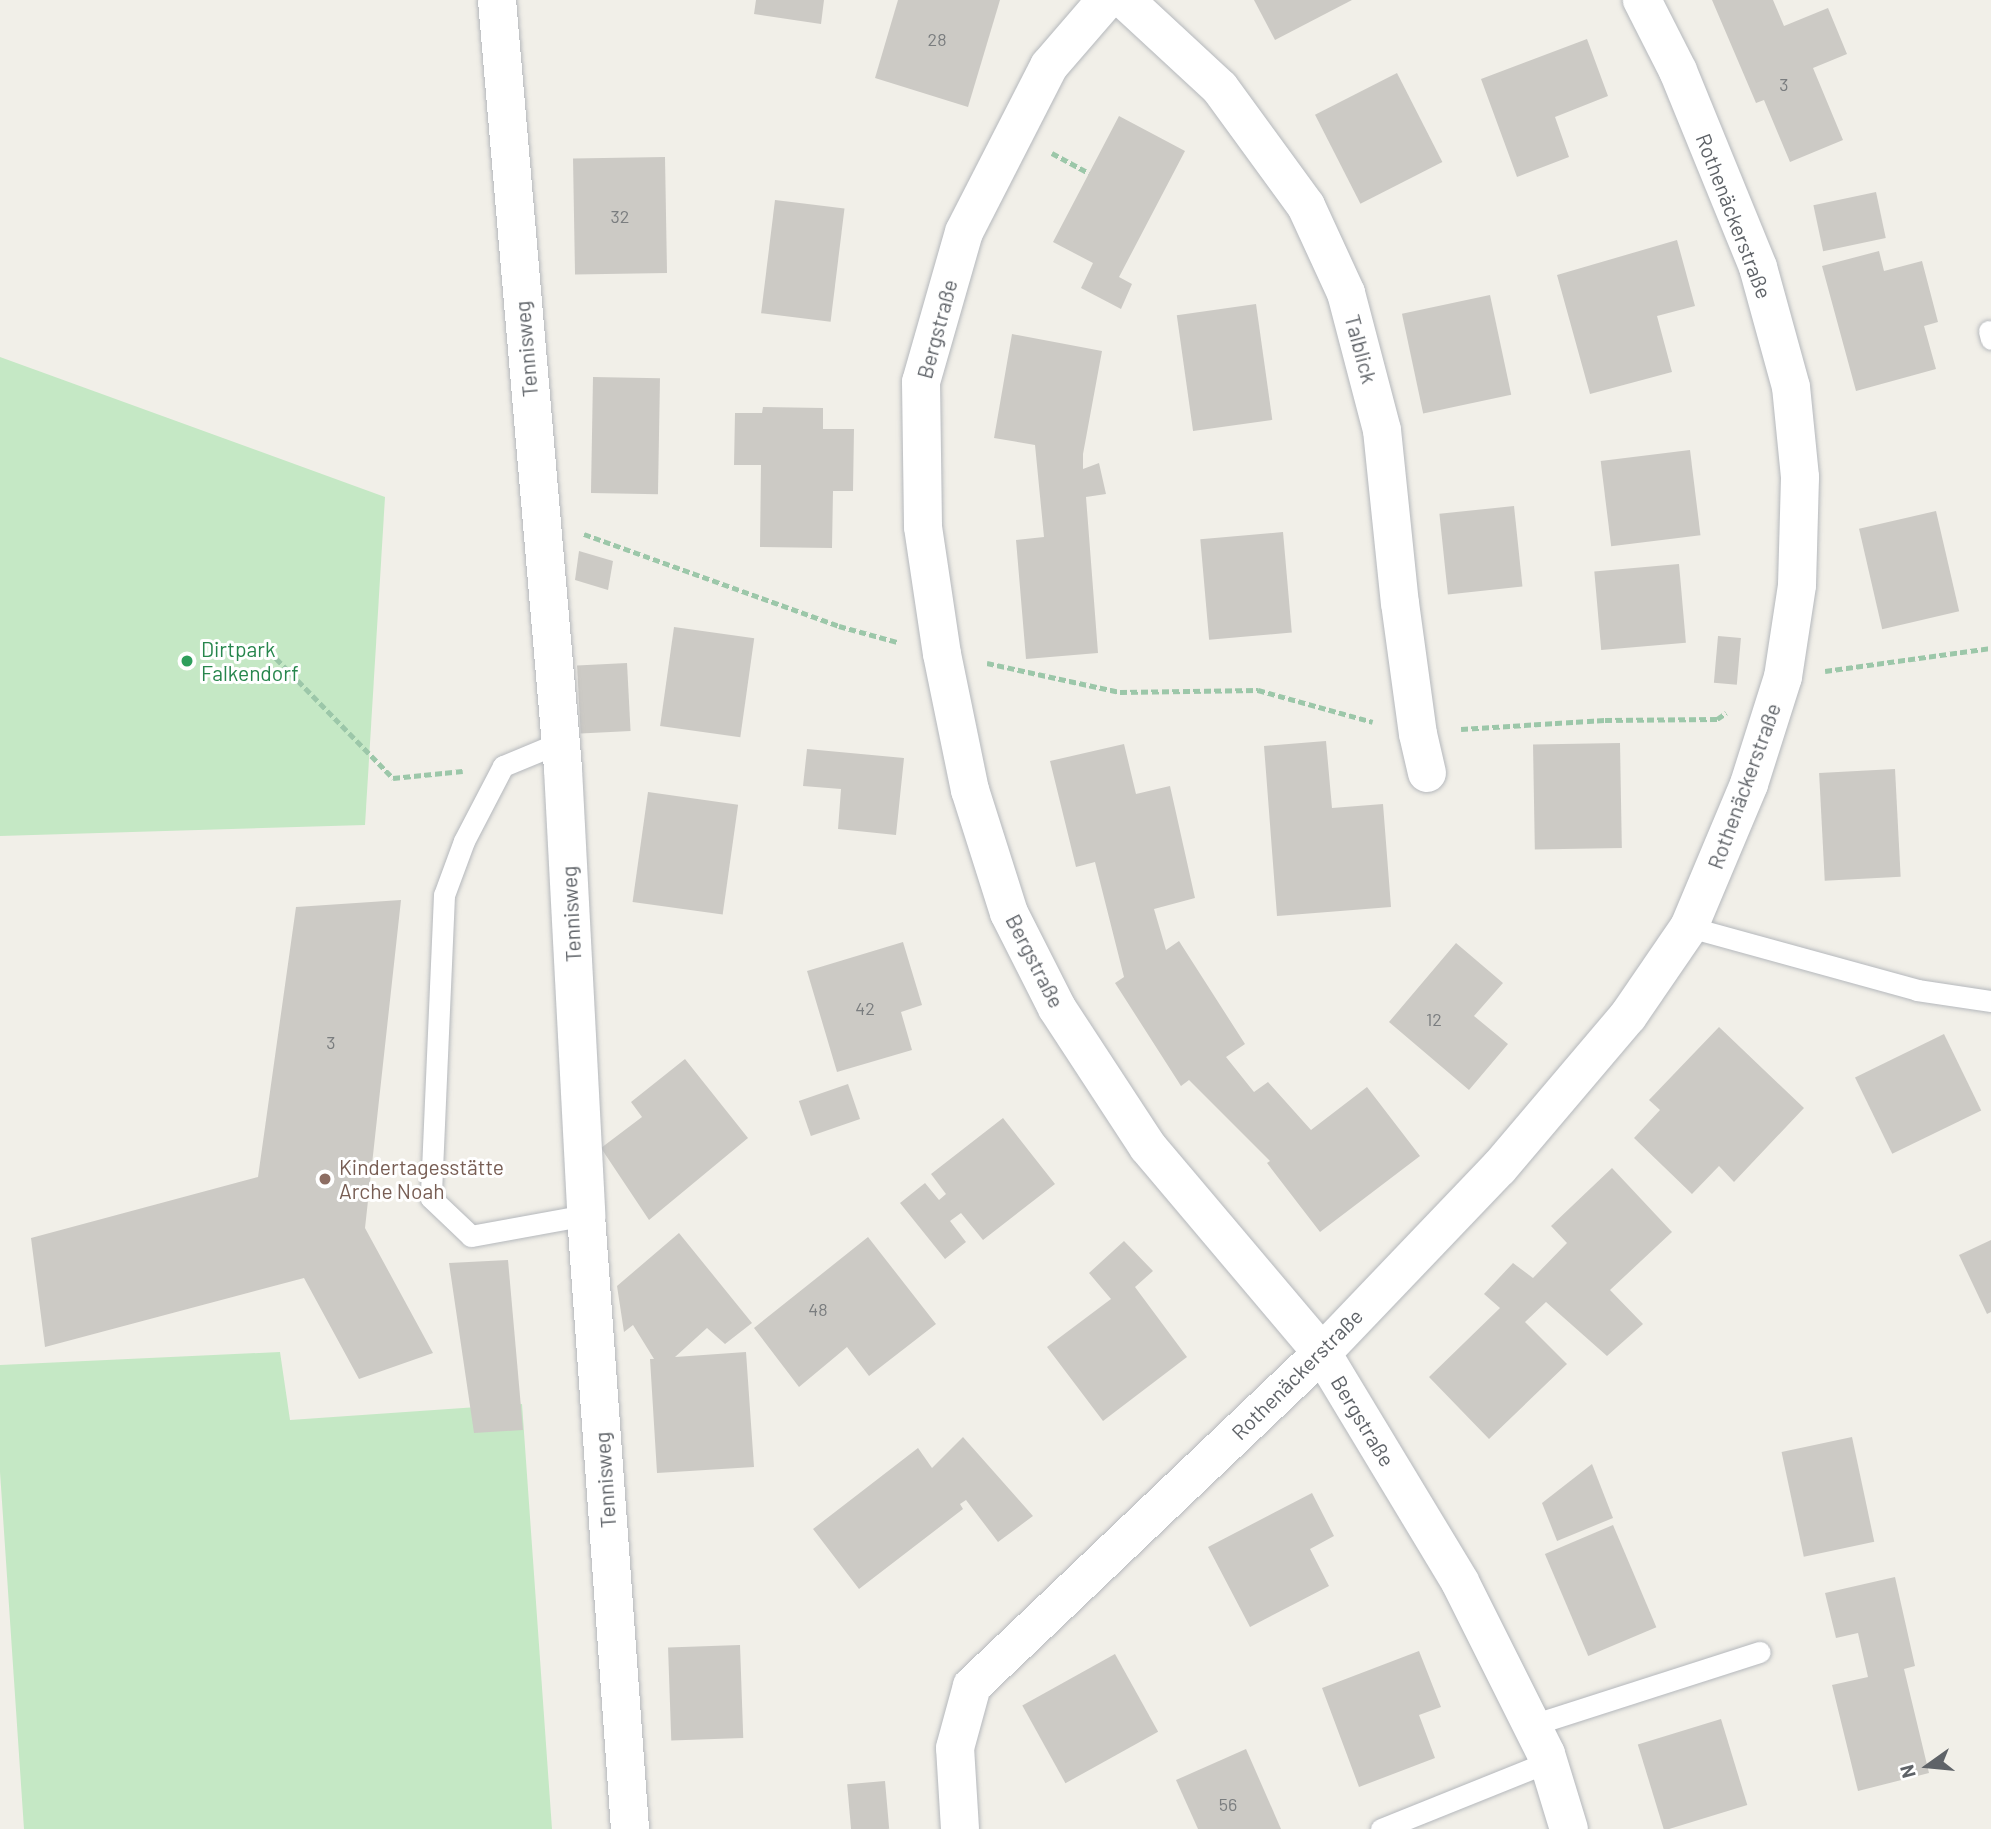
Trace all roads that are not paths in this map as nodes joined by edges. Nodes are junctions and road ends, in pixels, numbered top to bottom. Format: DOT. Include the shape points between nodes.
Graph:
graph roads {
  1 [pos="497,0"];
  2 [pos="1106,0"];
  3 [pos="1125,0"];
  4 [pos="1642,0"];
  5 [pos="561,742"];
  6 [pos="1427,773"];
  7 [pos="1689,927"];
  8 [pos="1991,1001"];
  9 [pos="586,1215"];
  10 [pos="1322,1353"];
  11 [pos="1760,1653"];
  12 [pos="1532,1725"];
  13 [pos="1548,1762"];
  14 [pos="630,1829"];
  15 [pos="960,1829"];
  16 [pos="1381,1829"];
  17 [pos="1569,1829"];
  1 -- 5 [label="street, Tennisweg"];
  2 -- 10 [label="street, Bergstraße" via="1049,66 964,232 921,382 923,527 942,654 970,790 1009,913 1057,1008 1148,1147"];
  3 -- 6 [label="street, Talblick" via="1220,88 1306,206 1346,293 1382,430 1418,734"];
  4 -- 7 [label="street, Rothenäckerstraße" via="1678,71 1758,267 1791,387 1800,477 1797,585 1783,677 1749,784"];
  5 -- 9 [label="street, Tennisweg"];
  5 -- 9 [label="lane" via="503,766 464,841 444,895 431,1198 471,1236"];
  7 -- 8 [label="lane" via="1917,990"];
  7 -- 10 [label="street, Rothenäckerstraße" via="1628,1016 1499,1168"];
  9 -- 14 [label="street, Tennisweg"];
  10 -- 12 [label="street, Bergstraße" via="1460,1582"];
  10 -- 15 [label="street, Rothenäckerstraße" via="972,1686 955,1748"];
  11 -- 12 [label="lane"];
  12 -- 13 [label="street, Bergstraße"];
  13 -- 16 [label="lane"];
  13 -- 17 [label="street, Bergstraße"];
}
